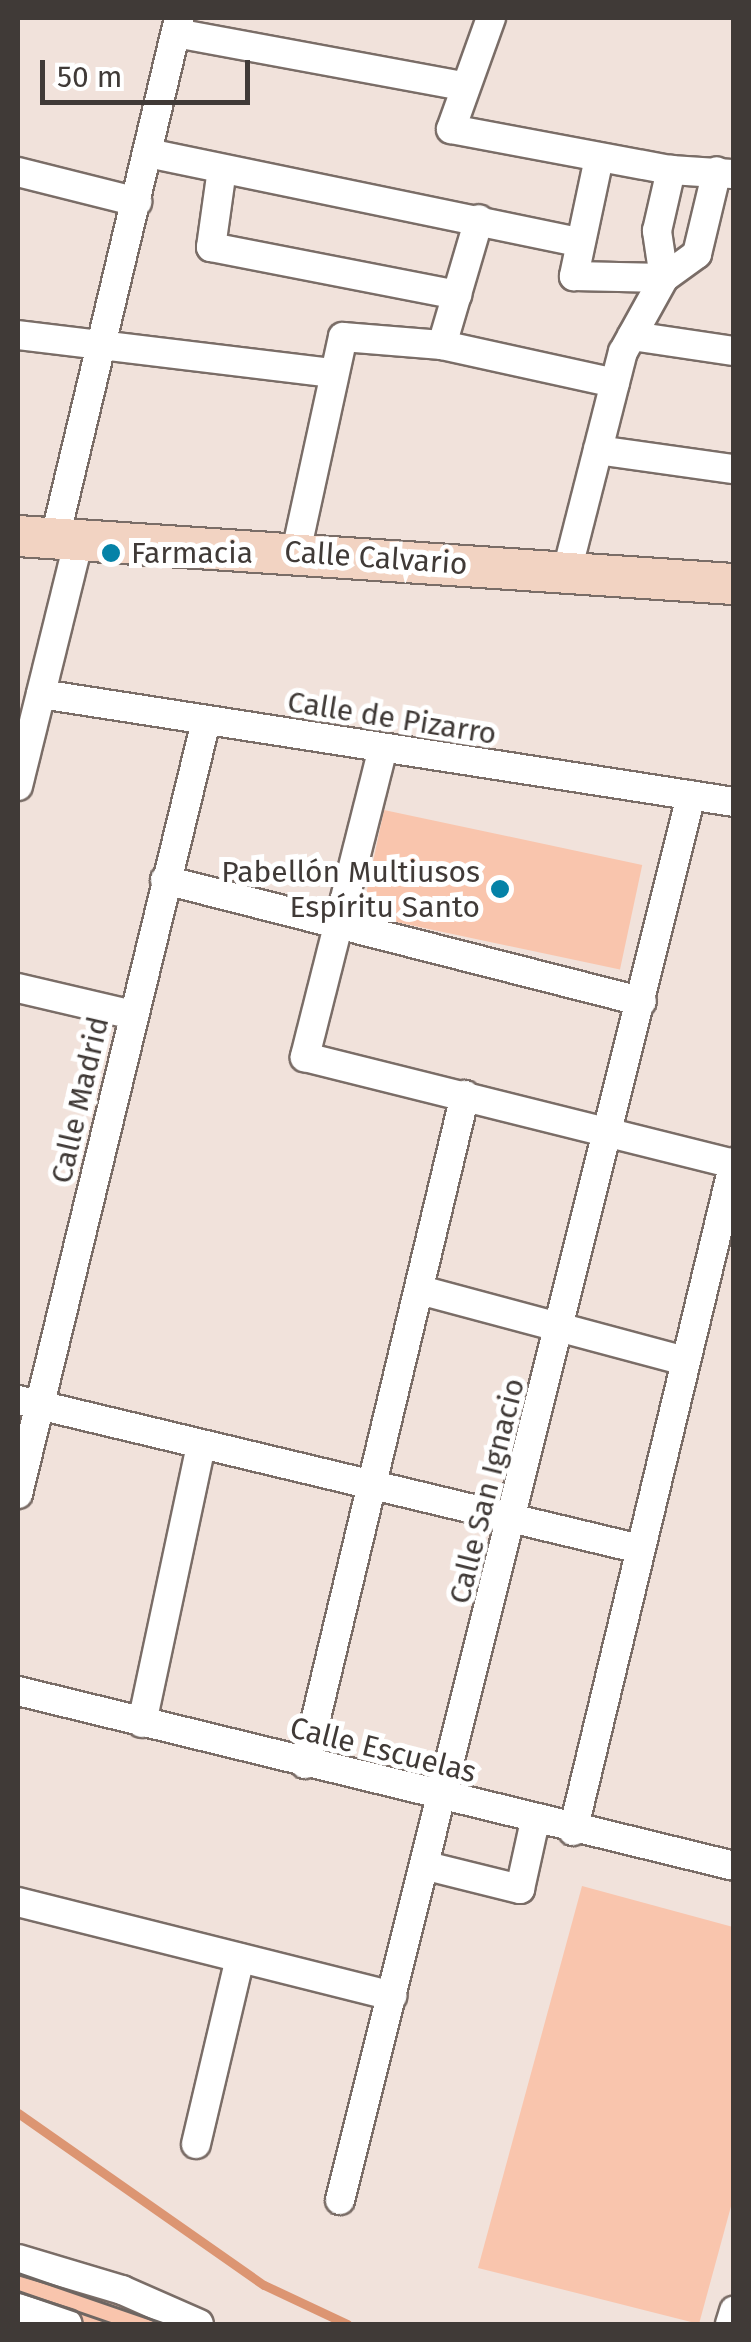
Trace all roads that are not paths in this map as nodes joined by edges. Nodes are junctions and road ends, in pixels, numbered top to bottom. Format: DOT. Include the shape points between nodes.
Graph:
graph roads {
  1 [pos="491,18"];
  2 [pos="178,25"];
  3 [pos="462,86"];
  4 [pos="148,153"];
  5 [pos="600,158"];
  6 [pos="222,169"];
  7 [pos="671,170"];
  8 [pos="18,172"];
  9 [pos="725,173"];
  10 [pos="137,202"];
  11 [pos="479,219"];
  12 [pos="578,242"];
  13 [pos="664,278"];
  14 [pos="457,296"];
  15 [pos="18,334"];
  16 [pos="632,336"];
  17 [pos="442,344"];
  18 [pos="99,349"];
  19 [pos="734,351"];
  20 [pos="334,373"];
  21 [pos="615,383"];
  22 [pos="598,450"];
  23 [pos="734,469"];
  24 [pos="51,538"];
  25 [pos="296,552"];
  26 [pos="567,571"];
  27 [pos="734,584"];
  28 [pos="41,694"];
  29 [pos="206,721"];
  30 [pos="382,752"];
  31 [pos="18,786"];
  32 [pos="691,795"];
  33 [pos="734,802"];
  34 [pos="165,880"];
  35 [pos="343,924"];
  36 [pos="18,988"];
  37 [pos="642,1002"];
  38 [pos="133,1015"];
  39 [pos="465,1094"];
  40 [pos="610,1132"];
  41 [pos="733,1163"];
  42 [pos="420,1290"];
  43 [pos="561,1328"];
  44 [pos="686,1361"];
  45 [pos="29,1403"];
  46 [pos="202,1446"];
  47 [pos="375,1485"];
  48 [pos="18,1494"];
  49 [pos="514,1518"];
  50 [pos="640,1549"];
  51 [pos="18,1691"];
  52 [pos="142,1723"];
  53 [pos="305,1764"];
  54 [pos="445,1799"];
  55 [pos="535,1821"];
  56 [pos="573,1831"];
  57 [pos="427,1866"];
  58 [pos="734,1866"];
  59 [pos="18,1902"];
  60 [pos="240,1958"];
  61 [pos="392,1996"];
  62 [pos="196,2144"];
  63 [pos="340,2200"];
  64 [pos="18,2258"];
  65 [pos="18,2308"];
  66 [pos="734,2311"];
  67 [pos="68,2324"];
  68 [pos="199,2324"];
  69 [pos="730,2324"];
  1 -- 3 [label="street"];
  2 -- 3 [label="street"];
  2 -- 4 [label="street"];
  3 -- 5 [label="street" via="451,129"];
  4 -- 6 [label="street"];
  4 -- 10 [label="street"];
  5 -- 7 [label="street"];
  5 -- 12 [label="street"];
  6 -- 11 [label="street"];
  6 -- 14 [label="street" via="211,247"];
  7 -- 9 [label="street"];
  7 -- 13 [label="street" via="657,231"];
  8 -- 10 [label="street"];
  9 -- 13 [label="street" via="698,254"];
  10 -- 18 [label="street"];
  11 -- 12 [label="street"];
  11 -- 14 [label="street"];
  12 -- 13 [label="street" via="574,276"];
  13 -- 16 [label="street"];
  14 -- 17 [label="street"];
  15 -- 18 [label="street"];
  16 -- 19 [label="street"];
  16 -- 21 [label="street"];
  17 -- 20 [label="street" via="343,337"];
  17 -- 21 [label="street"];
  18 -- 20 [label="street"];
  18 -- 24 [label="street"];
  20 -- 25 [label="street"];
  21 -- 22 [label="street"];
  22 -- 23 [label="street"];
  22 -- 26 [label="street"];
  24 -- 25 [label="main road, Calle Calvario"];
  24 -- 28 [label="street"];
  25 -- 26 [label="main road, Calle Calvario"];
  26 -- 27 [label="main road, Calle Calvario"];
  28 -- 29 [label="street, Calle de Pizarro"];
  28 -- 31 [label="street"];
  29 -- 30 [label="street, Calle de Pizarro"];
  29 -- 34 [label="street, Calle Madrid"];
  30 -- 32 [label="street, Calle de Pizarro"];
  30 -- 35 [label="street"];
  32 -- 33 [label="street, Calle de Pizarro"];
  32 -- 37 [label="street, Calle San Ignacio"];
  34 -- 35 [label="street"];
  34 -- 38 [label="street, Calle Madrid"];
  35 -- 37 [label="street"];
  35 -- 39 [label="street" via="305,1057"];
  36 -- 38 [label="street"];
  37 -- 40 [label="street, Calle San Ignacio"];
  38 -- 45 [label="street, Calle Madrid"];
  39 -- 40 [label="street"];
  39 -- 42 [label="street"];
  40 -- 41 [label="street"];
  40 -- 43 [label="street, Calle San Ignacio"];
  41 -- 44 [label="street"];
  42 -- 43 [label="street"];
  42 -- 47 [label="street"];
  43 -- 44 [label="street"];
  43 -- 49 [label="street, Calle San Ignacio"];
  44 -- 50 [label="street"];
  45 -- 46 [label="street"];
  45 -- 48 [label="street, Calle Madrid"];
  46 -- 47 [label="street"];
  46 -- 52 [label="street"];
  47 -- 49 [label="street"];
  47 -- 53 [label="street"];
  49 -- 50 [label="street"];
  49 -- 54 [label="street, Calle San Ignacio"];
  50 -- 56 [label="street"];
  51 -- 52 [label="street, Calle Escuelas"];
  52 -- 53 [label="street, Calle Escuelas"];
  53 -- 54 [label="street, Calle Escuelas"];
  54 -- 55 [label="street, Calle Escuelas"];
  54 -- 57 [label="street, Calle San Ignacio"];
  55 -- 56 [label="street, Calle Escuelas"];
  55 -- 57 [label="street" via="520,1889"];
  56 -- 58 [label="street, Calle Escuelas"];
  57 -- 61 [label="street, Calle San Ignacio"];
  59 -- 60 [label="street"];
  60 -- 61 [label="street"];
  60 -- 62 [label="street"];
  61 -- 63 [label="street, Calle San Ignacio"];
  64 -- 68 [label="street" via="122,2290"];
  65 -- 67 [label="street"];
  66 -- 69 [label="street"];
}
